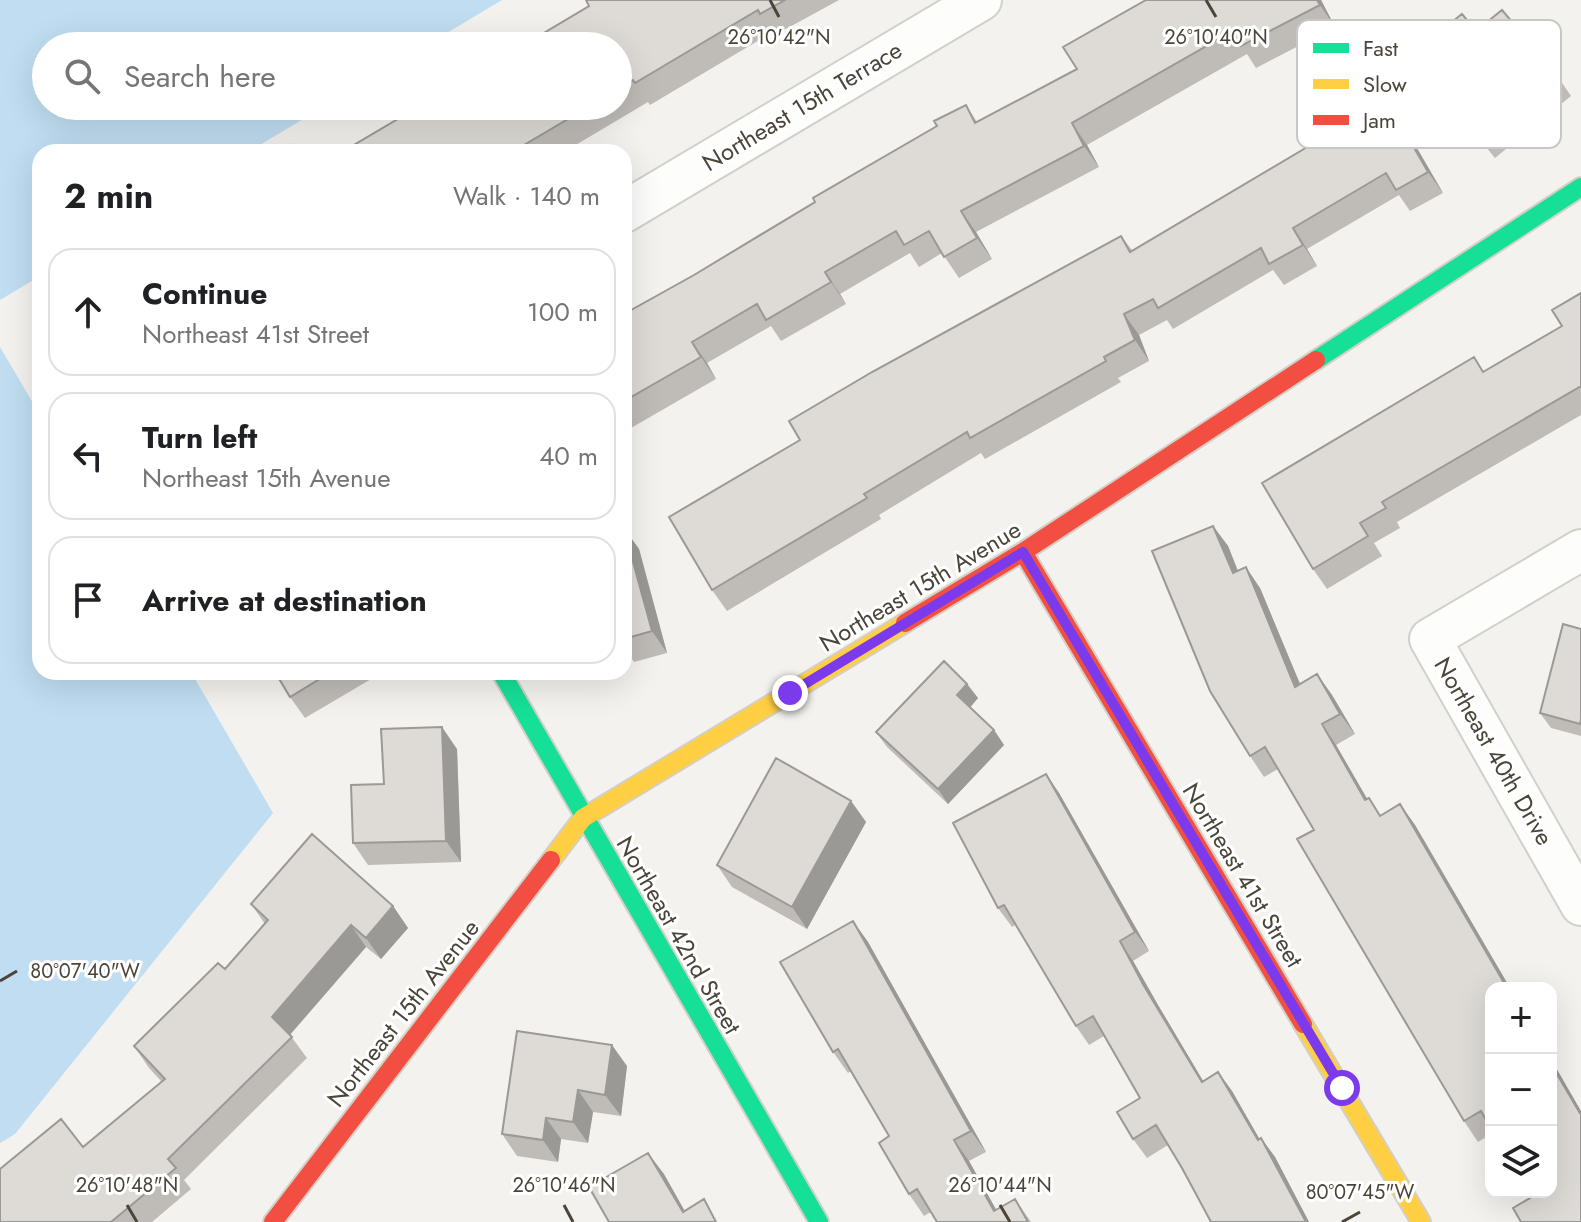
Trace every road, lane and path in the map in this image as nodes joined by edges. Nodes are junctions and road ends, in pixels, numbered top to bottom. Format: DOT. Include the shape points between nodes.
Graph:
graph roads {
  1 [pos="981,0"];
  2 [pos="1581,187"];
  3 [pos="632,207"];
  4 [pos="1581,550"];
  5 [pos="1023,552"];
  6 [pos="505,680"];
  7 [pos="583,818"];
  8 [pos="1581,905"];
  9 [pos="273,1222"];
  10 [pos="819,1222"];
  11 [pos="1421,1222"];
  1 -- 3 [label="street, Northeast 15th Terrace"];
  2 -- 5 [label="street, Northeast 15th Avenue"];
  4 -- 8 [label="street, Northeast 40th Drive" via="1430,639"];
  5 -- 7 [label="street, Northeast 15th Avenue"];
  5 -- 11 [label="street, Northeast 41st Street"];
  6 -- 7 [label="street, Northeast 42nd Street"];
  7 -- 9 [label="street, Northeast 15th Avenue"];
  7 -- 10 [label="street, Northeast 42nd Street"];
}
